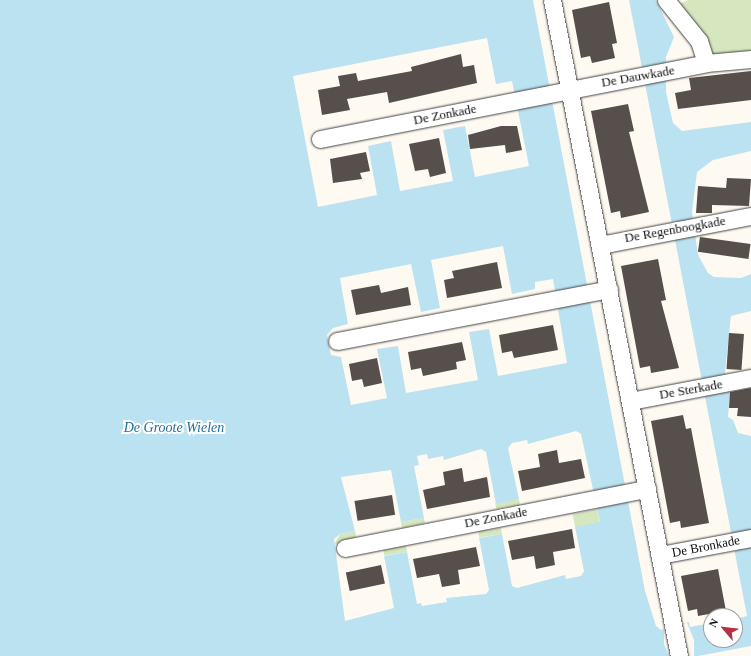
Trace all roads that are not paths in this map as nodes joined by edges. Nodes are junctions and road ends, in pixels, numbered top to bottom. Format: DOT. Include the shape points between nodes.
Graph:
graph roads {
  1 [pos="552,0"];
  2 [pos="666,0"];
  3 [pos="751,59"];
  4 [pos="706,63"];
  5 [pos="563,92"];
  6 [pos="320,139"];
  7 [pos="751,216"];
  8 [pos="600,245"];
  9 [pos="603,290"];
  10 [pos="337,341"];
  11 [pos="751,378"];
  12 [pos="630,401"];
  13 [pos="642,490"];
  14 [pos="751,538"];
  15 [pos="345,548"];
  16 [pos="660,555"];
  17 [pos="679,656"];
  1 -- 5 [label="street"];
  2 -- 4 [label="street" via="699,41"];
  3 -- 4 [label="street, De Dauwkade"];
  4 -- 5 [label="street, De Dauwkade"];
  5 -- 6 [label="street, De Zonkade"];
  5 -- 8 [label="street"];
  7 -- 8 [label="street, De Regenboogkade"];
  8 -- 9 [label="street"];
  9 -- 10 [label="street"];
  9 -- 12 [label="street"];
  11 -- 12 [label="street, De Sterkade"];
  12 -- 13 [label="street"];
  13 -- 15 [label="street, De Zonkade"];
  13 -- 16 [label="street"];
  14 -- 16 [label="street, De Bronkade"];
  16 -- 17 [label="street"];
}
